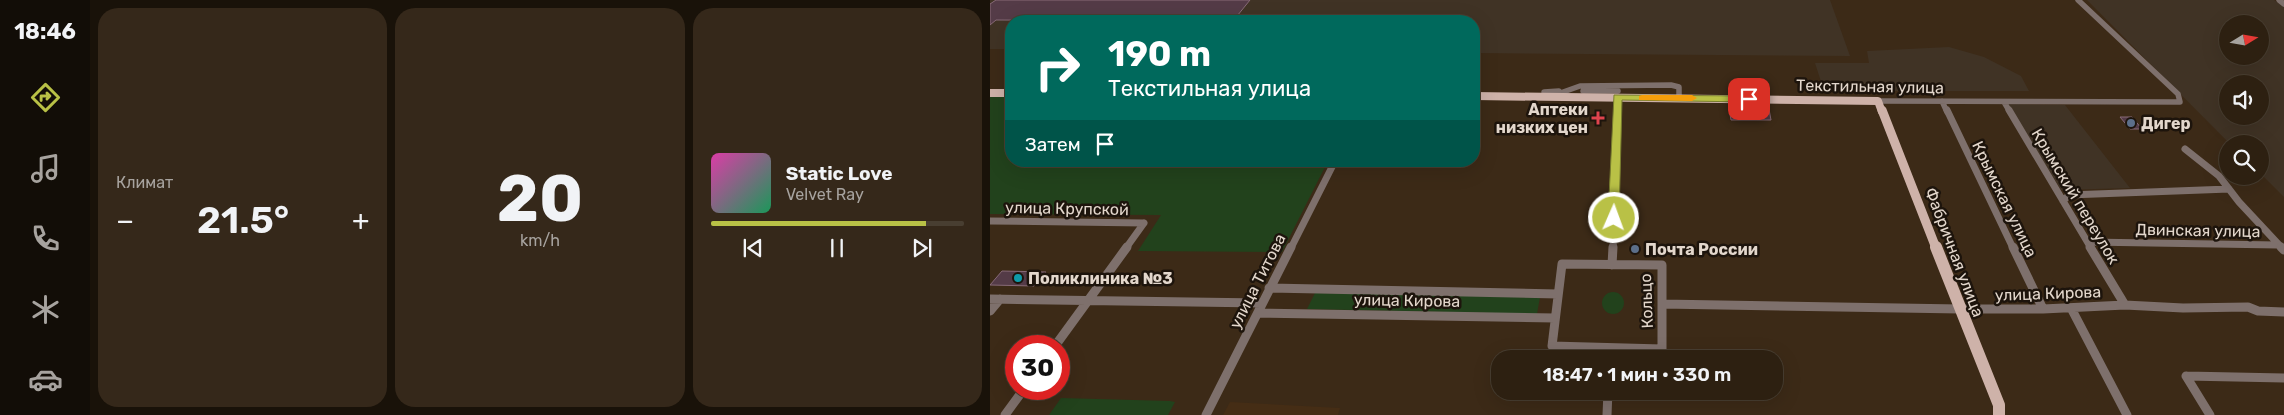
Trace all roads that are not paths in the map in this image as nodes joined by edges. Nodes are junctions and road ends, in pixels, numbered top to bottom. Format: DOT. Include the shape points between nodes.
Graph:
graph roads {
  1 [pos="2078,0"];
  2 [pos="2279,0"];
  3 [pos="2284,4"];
  4 [pos="990,87"];
  5 [pos="1005,87"];
  6 [pos="1480,91"];
  7 [pos="990,93"];
  8 [pos="1005,93"];
  9 [pos="1546,94"];
  10 [pos="1569,94"];
  11 [pos="1618,94"];
  12 [pos="1480,96"];
  13 [pos="1679,98"];
  14 [pos="1878,101"];
  15 [pos="1942,101"];
  16 [pos="2004,102"];
  17 [pos="2185,149"];
  18 [pos="1332,167"];
  19 [pos="2229,189"];
  20 [pos="2063,201"];
  21 [pos="990,221"];
  22 [pos="2088,242"];
  23 [pos="2281,248"];
  24 [pos="1612,265"];
  25 [pos="1269,288"];
  26 [pos="1558,294"];
  27 [pos="990,299"];
  28 [pos="1000,299"];
  29 [pos="1088,301"];
  30 [pos="1262,303"];
  31 [pos="1662,304"];
  32 [pos="2125,305"];
  33 [pos="2071,308"];
  34 [pos="2043,309"];
  35 [pos="1960,310"];
  36 [pos="990,311"];
  37 [pos="1258,312"];
  38 [pos="2284,312"];
  39 [pos="1555,318"];
  40 [pos="1063,335"];
  41 [pos="1610,348"];
  42 [pos="2284,378"];
  43 [pos="1016,400"];
  44 [pos="1607,400"];
  45 [pos="1005,415"];
  46 [pos="1206,415"];
  47 [pos="1606,415"];
  48 [pos="1999,415"];
  49 [pos="2127,415"];
  50 [pos="2210,415"];
  1 -- 16 [label="street, Текстильная улица" via="2180,102"];
  2 -- 3 [label="street"];
  4 -- 5 [label="main road"];
  6 -- 9 [label="main road, Текстильная улица"];
  7 -- 8 [label="main road"];
  9 -- 10 [label="main road, Текстильная улица"];
  9 -- 10 [label="main road, Текстильная улица"];
  9 -- 12 [label="main road, Текстильная улица"];
  10 -- 11 [label="main road, Текстильная улица"];
  10 -- 13 [label="street" via="1580,86 1678,86"];
  11 -- 13 [label="main road, Текстильная улица"];
  11 -- 24 [label="street"];
  13 -- 14 [label="main road, Текстильная улица"];
  14 -- 15 [label="street, Текстильная улица"];
  14 -- 35 [label="main road, Фабричная улица"];
  15 -- 16 [label="street, Текстильная улица"];
  15 -- 34 [label="street, Крымская улица"];
  16 -- 20 [label="street, Крымский переулок"];
  17 -- 19 [label="street" via="2220,176"];
  18 -- 25 [label="street, улица Титова"];
  19 -- 20 [label="street" via="2069,195"];
  19 -- 23 [label="street"];
  20 -- 22 [label="street, Крымский переулок"];
  21 -- 29 [label="street, улица Крупской" via="1144,223"];
  22 -- 23 [label="street, Двинская улица"];
  22 -- 32 [label="street, Крымский переулок"];
  24 -- 26 [label="street, Кольцо" via="1562,264"];
  24 -- 31 [label="street, Кольцо" via="1662,266"];
  25 -- 26 [label="street, улица Кирова"];
  25 -- 30 [label="street, улица Титова"];
  26 -- 39 [label="street, Кольцо"];
  27 -- 28 [label="street"];
  28 -- 29 [label="street"];
  28 -- 36 [label="street"];
  29 -- 30 [label="street"];
  29 -- 40 [label="street"];
  30 -- 37 [label="street, улица Титова"];
  31 -- 35 [label="street, улица Кирова"];
  31 -- 41 [label="street, Кольцо" via="1662,348"];
  32 -- 33 [label="street, улица Кирова"];
  32 -- 38 [label="street, улица Кирова" via="2248,307 2258,311"];
  33 -- 34 [label="street, улица Кирова"];
  33 -- 49 [label="street"];
  34 -- 35 [label="street, улица Кирова"];
  35 -- 48 [label="main road, Фабричная улица" via="1999,405"];
  37 -- 39 [label="street, улица Кирова"];
  37 -- 46 [label="street, улица Титова"];
  39 -- 41 [label="street, Кольцо" via="1552,346"];
  42 -- 50 [label="street" via="2186,376"];
  43 -- 45 [label="street"];
  44 -- 47 [label="street"];
}
